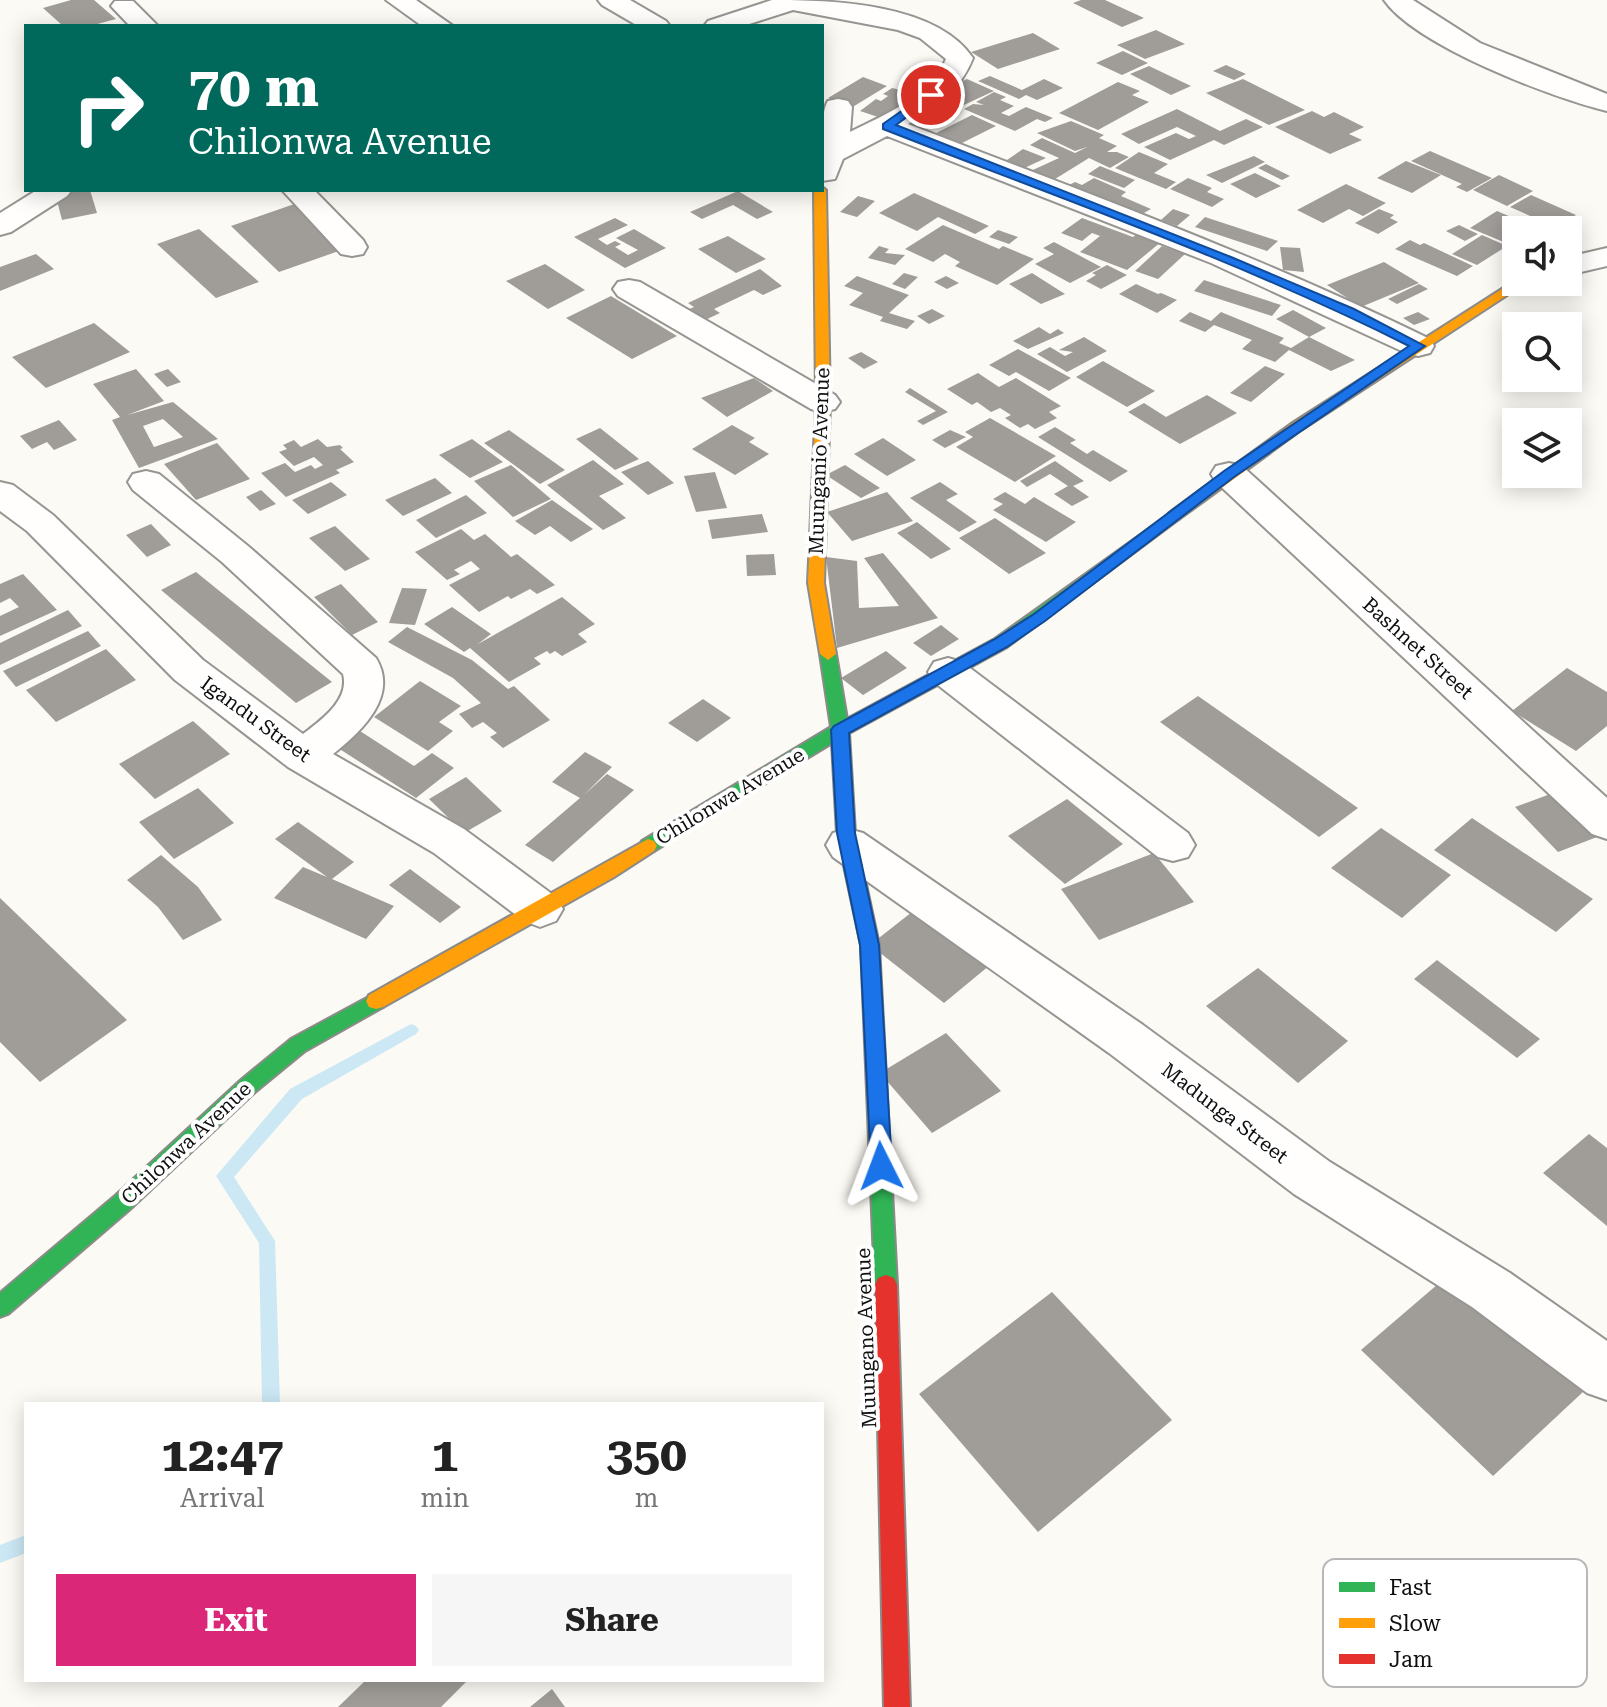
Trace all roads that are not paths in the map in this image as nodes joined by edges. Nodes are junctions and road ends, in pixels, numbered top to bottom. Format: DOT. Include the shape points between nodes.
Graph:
graph roads {
  1 [pos="399,0"];
  2 [pos="611,0"];
  3 [pos="1397,0"];
  4 [pos="795,1"];
  5 [pos="124,6"];
  6 [pos="143,24"];
  7 [pos="437,24"];
  8 [pos="653,24"];
  9 [pos="723,24"];
  10 [pos="1607,103"];
  11 [pos="838,107"];
  12 [pos="887,126"];
  13 [pos="830,155"];
  14 [pos="824,176"];
  15 [pos="54,192"];
  16 [pos="299,192"];
  17 [pos="820,192"];
  18 [pos="0,226"];
  19 [pos="352,247"];
  20 [pos="1605,259"];
  21 [pos="1582,263"];
  22 [pos="629,289"];
  23 [pos="1502,294"];
  24 [pos="1418,346"];
  25 [pos="823,402"];
  26 [pos="1229,474"];
  27 [pos="146,482"];
  28 [pos="0,493"];
  29 [pos="948,672"];
  30 [pos="840,730"];
  31 [pos="303,756"];
  32 [pos="1607,823"];
  33 [pos="848,845"];
  34 [pos="1173,845"];
  35 [pos="540,909"];
  36 [pos="0,1307"];
  37 [pos="1607,1374"];
  38 [pos="897,1707"];
  1 -- 7 [label="street"];
  2 -- 8 [label="street"];
  3 -- 10 [label="street" via="1465,48"];
  4 -- 9 [label="street"];
  4 -- 12 [label="street" via="898,22 953,47 959,68"];
  5 -- 6 [label="street"];
  11 -- 13 [label="street"];
  12 -- 13 [label="street"];
  12 -- 24 [label="street" via="1341,307"];
  13 -- 14 [label="street"];
  15 -- 18 [label="street"];
  16 -- 19 [label="street"];
  17 -- 25 [label="street, Muunganio Avenue"];
  20 -- 21 [label="street"];
  22 -- 25 [label="street"];
  23 -- 24 [label="street, Chilonwa Avenue"];
  24 -- 26 [label="street, Chilonwa Avenue"];
  25 -- 30 [label="street, Muunganio Avenue" via="816,583"];
  26 -- 29 [label="street, Chilonwa Avenue" via="1039,618"];
  26 -- 32 [label="street, Bashnet Street"];
  27 -- 31 [label="street" via="362,668 366,685 352,712"];
  28 -- 31 [label="street, Igandu Street" via="40,523 189,670"];
  29 -- 30 [label="street, Chilonwa Avenue"];
  29 -- 34 [label="street"];
  30 -- 33 [label="street, Muungano Avenue"];
  30 -- 35 [label="street, Chilonwa Avenue"];
  31 -- 35 [label="street, Igandu Street" via="449,841"];
  33 -- 37 [label="street, Madunga Street" via="1126,1039 1312,1178 1491,1290"];
  33 -- 38 [label="street, Muungano Avenue" via="870,945 876,1039"];
  35 -- 36 [label="street, Chilonwa Avenue" via="298,1045"];
}
